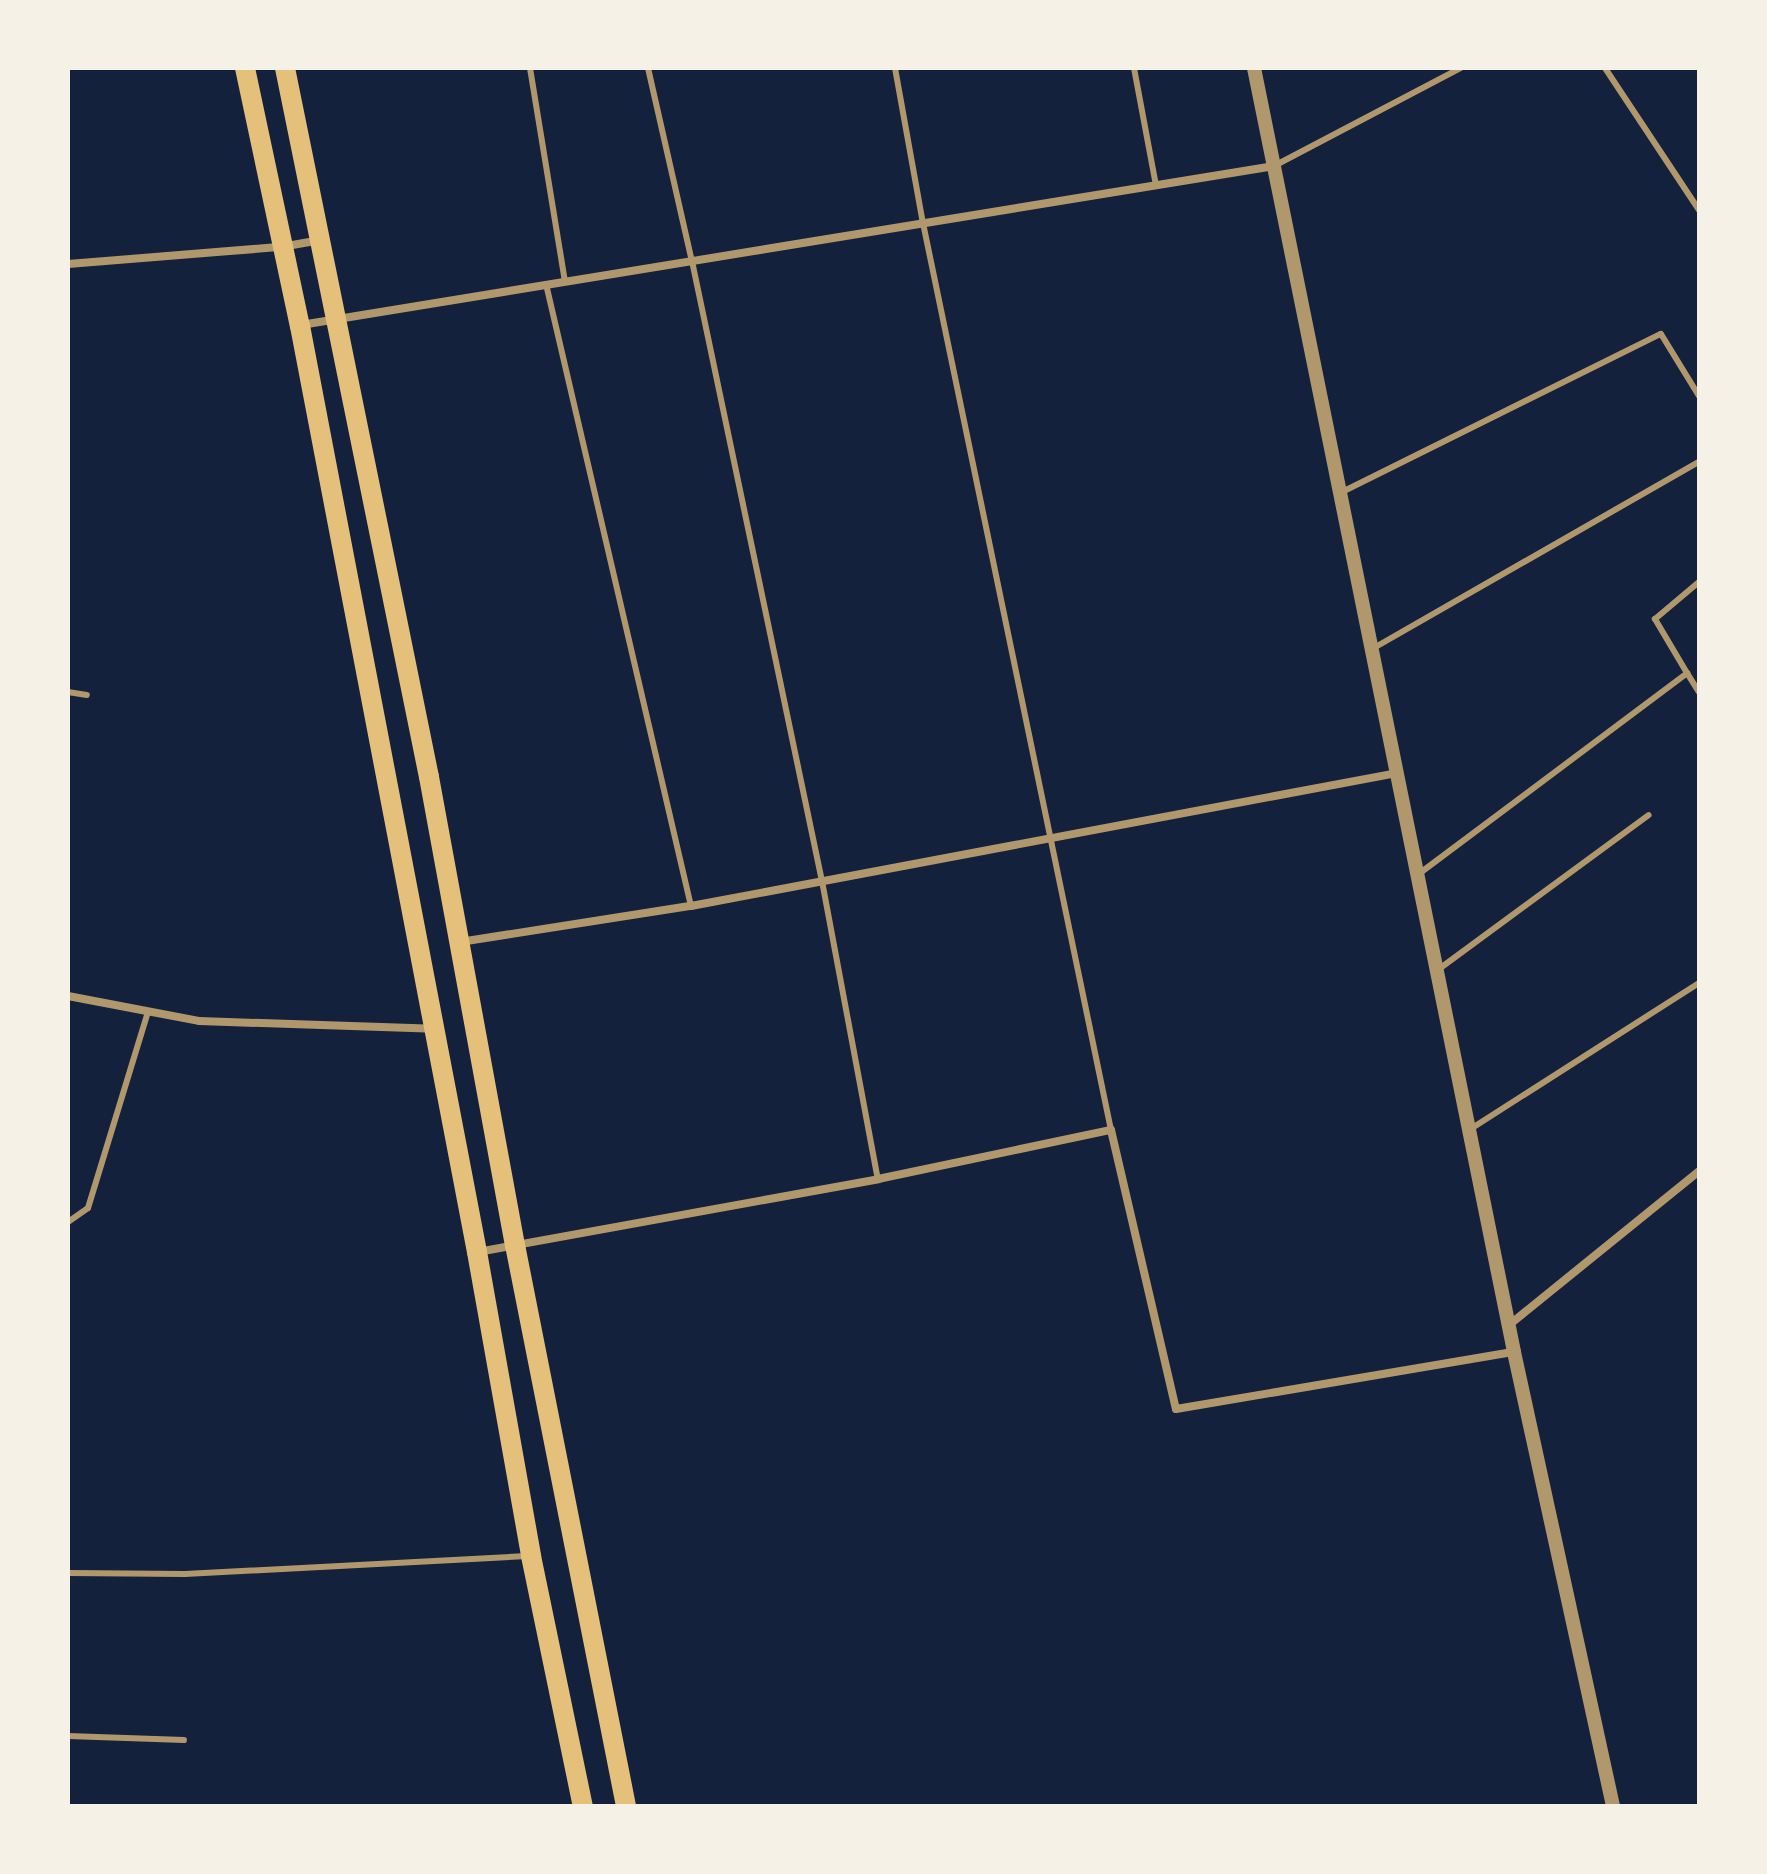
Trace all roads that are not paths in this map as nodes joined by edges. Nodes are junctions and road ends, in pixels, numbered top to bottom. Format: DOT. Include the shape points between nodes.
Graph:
graph roads {
  1 [pos="245,68"];
  2 [pos="285,68"];
  3 [pos="530,68"];
  4 [pos="648,68"];
  5 [pos="895,68"];
  6 [pos="1134,68"];
  7 [pos="1254,68"];
  8 [pos="1461,68"];
  9 [pos="1605,68"];
  10 [pos="1274,166"];
  11 [pos="1156,185"];
  12 [pos="1699,210"];
  13 [pos="923,223"];
  14 [pos="320,240"];
  15 [pos="281,247"];
  16 [pos="692,261"];
  17 [pos="68,264"];
  18 [pos="565,281"];
  19 [pos="546,284"];
  20 [pos="336,320"];
  21 [pos="300,326"];
  22 [pos="1699,396"];
  23 [pos="1699,462"];
  24 [pos="1340,493"];
  25 [pos="1699,582"];
  26 [pos="1372,649"];
  27 [pos="1687,673"];
  28 [pos="68,692"];
  29 [pos="1699,692"];
  30 [pos="87,695"];
  31 [pos="1397,773"];
  32 [pos="1649,815"];
  33 [pos="1051,838"];
  34 [pos="1417,875"];
  35 [pos="822,881"];
  36 [pos="691,906"];
  37 [pos="460,943"];
  38 [pos="1437,971"];
  39 [pos="1699,983"];
  40 [pos="68,996"];
  41 [pos="148,1012"];
  42 [pos="435,1029"];
  43 [pos="1111,1130"];
  44 [pos="1469,1130"];
  45 [pos="1699,1171"];
  46 [pos="878,1179"];
  47 [pos="68,1222"];
  48 [pos="515,1245"];
  49 [pos="477,1252"];
  50 [pos="1508,1325"];
  51 [pos="1514,1352"];
  52 [pos="531,1556"];
  53 [pos="68,1573"];
  54 [pos="68,1736"];
  55 [pos="184,1740"];
  56 [pos="583,1806"];
  57 [pos="626,1806"];
  58 [pos="1613,1806"];
  1 -- 15 [label="main road"];
  2 -- 14 [label="main road"];
  3 -- 18 [label="lane"];
  4 -- 16 [label="lane"];
  5 -- 13 [label="lane"];
  6 -- 11 [label="lane"];
  7 -- 10 [label="street"];
  8 -- 10 [label="lane"];
  9 -- 12 [label="lane"];
  10 -- 11 [label="street"];
  10 -- 24 [label="street"];
  11 -- 13 [label="street"];
  13 -- 16 [label="street"];
  13 -- 33 [label="lane"];
  14 -- 15 [label="street"];
  14 -- 20 [label="main road"];
  15 -- 17 [label="street"];
  15 -- 21 [label="main road"];
  16 -- 18 [label="street"];
  16 -- 35 [label="lane"];
  18 -- 19 [label="street"];
  19 -- 20 [label="street"];
  19 -- 36 [label="lane"];
  20 -- 21 [label="street"];
  20 -- 37 [label="main road"];
  21 -- 42 [label="main road"];
  22 -- 24 [label="lane" via="1661,334"];
  23 -- 26 [label="lane"];
  24 -- 26 [label="street"];
  25 -- 27 [label="lane" via="1655,619"];
  26 -- 31 [label="street"];
  27 -- 29 [label="lane"];
  27 -- 34 [label="lane"];
  28 -- 30 [label="lane"];
  31 -- 33 [label="street"];
  31 -- 34 [label="street"];
  32 -- 38 [label="lane"];
  33 -- 35 [label="street"];
  33 -- 43 [label="lane"];
  34 -- 38 [label="street"];
  35 -- 36 [label="street"];
  35 -- 46 [label="lane"];
  36 -- 37 [label="street"];
  37 -- 48 [label="main road"];
  38 -- 44 [label="street"];
  39 -- 44 [label="lane"];
  40 -- 41 [label="street"];
  41 -- 42 [label="street" via="199,1021"];
  41 -- 47 [label="lane" via="88,1208"];
  42 -- 49 [label="main road"];
  43 -- 46 [label="street"];
  43 -- 51 [label="street" via="1176,1409"];
  44 -- 50 [label="street"];
  45 -- 50 [label="street"];
  46 -- 48 [label="street"];
  48 -- 49 [label="street"];
  48 -- 57 [label="main road"];
  49 -- 52 [label="main road"];
  50 -- 51 [label="street"];
  51 -- 58 [label="street"];
  52 -- 53 [label="lane" via="185,1574"];
  52 -- 56 [label="main road"];
  54 -- 55 [label="lane"];
}
